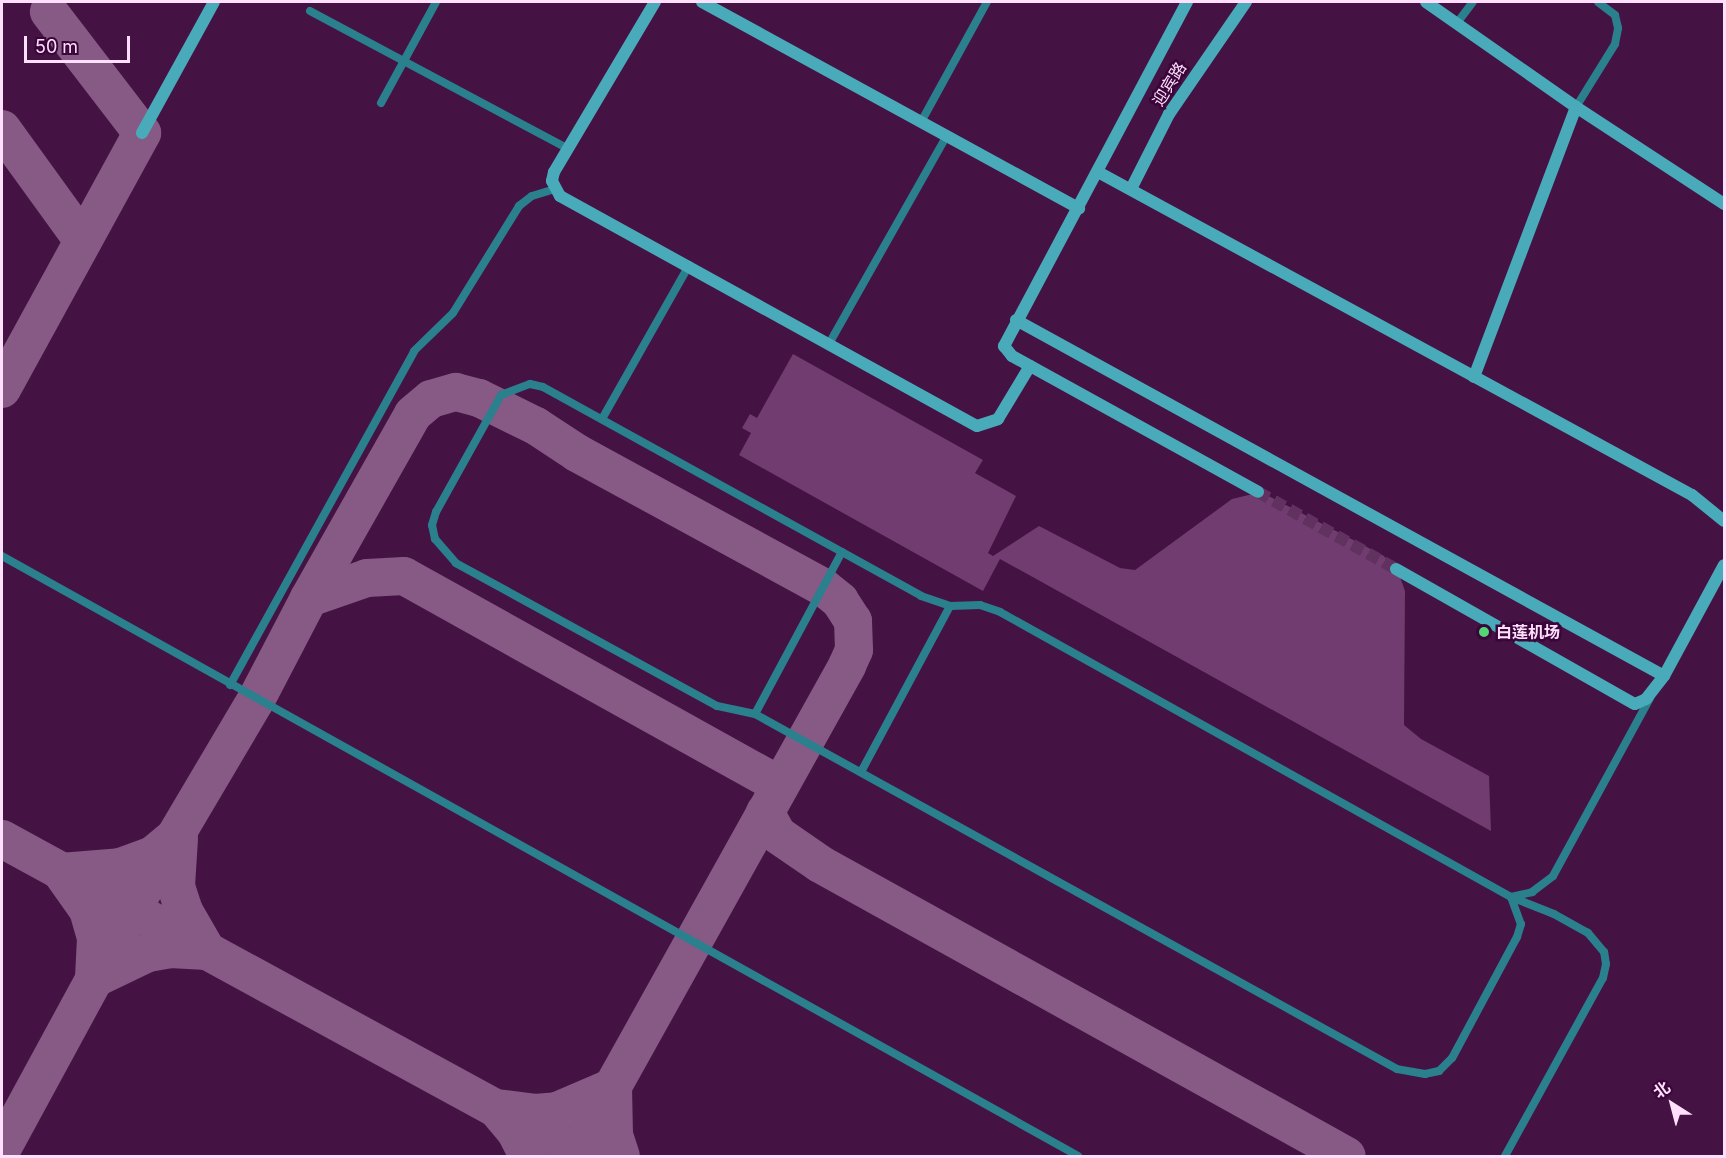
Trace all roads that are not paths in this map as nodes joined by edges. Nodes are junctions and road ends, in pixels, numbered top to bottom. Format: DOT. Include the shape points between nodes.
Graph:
graph roads {
  1 [pos="214,2"];
  2 [pos="436,2"];
  3 [pos="654,2"];
  4 [pos="702,2"];
  5 [pos="987,2"];
  6 [pos="1187,2"];
  7 [pos="1246,2"];
  8 [pos="1426,2"];
  9 [pos="1473,2"];
  10 [pos="1598,2"];
  11 [pos="310,11"];
  12 [pos="1457,24"];
  13 [pos="405,59"];
  14 [pos="381,103"];
  15 [pos="1576,107"];
  16 [pos="921,122"];
  17 [pos="142,133"];
  18 [pos="946,135"];
  19 [pos="567,148"];
  20 [pos="1098,172"];
  21 [pos="555,189"];
  22 [pos="1131,189"];
  23 [pos="1725,204"];
  24 [pos="1079,208"];
  25 [pos="689,265"];
  26 [pos="1016,320"];
  27 [pos="830,342"];
  28 [pos="1030,366"];
  29 [pos="1474,377"];
  30 [pos="602,418"];
  31 [pos="1258,492"];
  32 [pos="1725,521"];
  33 [pos="842,552"];
  34 [pos="2,556"];
  35 [pos="1725,565"];
  36 [pos="1395,569"];
  37 [pos="950,606"];
  38 [pos="1664,676"];
  39 [pos="230,685"];
  40 [pos="1654,691"];
  41 [pos="755,714"];
  42 [pos="861,772"];
  43 [pos="1511,897"];
  44 [pos="1078,1156"];
  45 [pos="1505,1156"];
  1 -- 17 [label="street"];
  2 -- 13 [label="lane"];
  3 -- 19 [label="street"];
  4 -- 16 [label="street"];
  5 -- 16 [label="lane"];
  6 -- 20 [label="street, 迎宾路"];
  7 -- 22 [label="street, 迎宾路" via="1169,114"];
  8 -- 12 [label="street"];
  9 -- 12 [label="lane"];
  10 -- 15 [label="lane" via="1615,15 1615,44"];
  11 -- 13 [label="lane"];
  12 -- 15 [label="street"];
  13 -- 14 [label="lane"];
  13 -- 19 [label="lane"];
  15 -- 23 [label="street"];
  15 -- 29 [label="street"];
  16 -- 18 [label="street"];
  18 -- 24 [label="street"];
  18 -- 27 [label="lane"];
  19 -- 21 [label="street" via="554,172"];
  20 -- 22 [label="street"];
  20 -- 24 [label="street, 迎宾路"];
  21 -- 25 [label="street" via="572,203"];
  21 -- 39 [label="lane" via="532,196 519,206 453,313 414,351"];
  22 -- 29 [label="street"];
  24 -- 26 [label="street, 迎宾路"];
  25 -- 27 [label="street"];
  25 -- 30 [label="lane"];
  26 -- 28 [label="street, 迎宾路" via="1004,346 1009,354"];
  26 -- 38 [label="street"];
  27 -- 28 [label="street" via="977,426 998,419"];
  28 -- 31 [label="street"];
  29 -- 32 [label="street" via="1692,495"];
  30 -- 33 [label="lane"];
  30 -- 41 [label="lane" via="530,384 501,395 436,512 432,525 435,539 456,563 717,706"];
  33 -- 37 [label="lane" via="921,596"];
  33 -- 41 [label="lane"];
  34 -- 39 [label="lane"];
  35 -- 38 [label="street"];
  36 -- 40 [label="street" via="1624,700 1639,703"];
  37 -- 42 [label="lane"];
  37 -- 43 [label="lane" via="980,606 1000,612"];
  38 -- 40 [label="street"];
  39 -- 44 [label="lane"];
  40 -- 43 [label="lane" via="1553,876 1532,892"];
  41 -- 42 [label="lane"];
  42 -- 43 [label="lane" via="1410,1074 1439,1071 1452,1058 1517,937 1521,924"];
  43 -- 45 [label="lane" via="1588,933 1604,952 1606,964 1603,978"];
}
